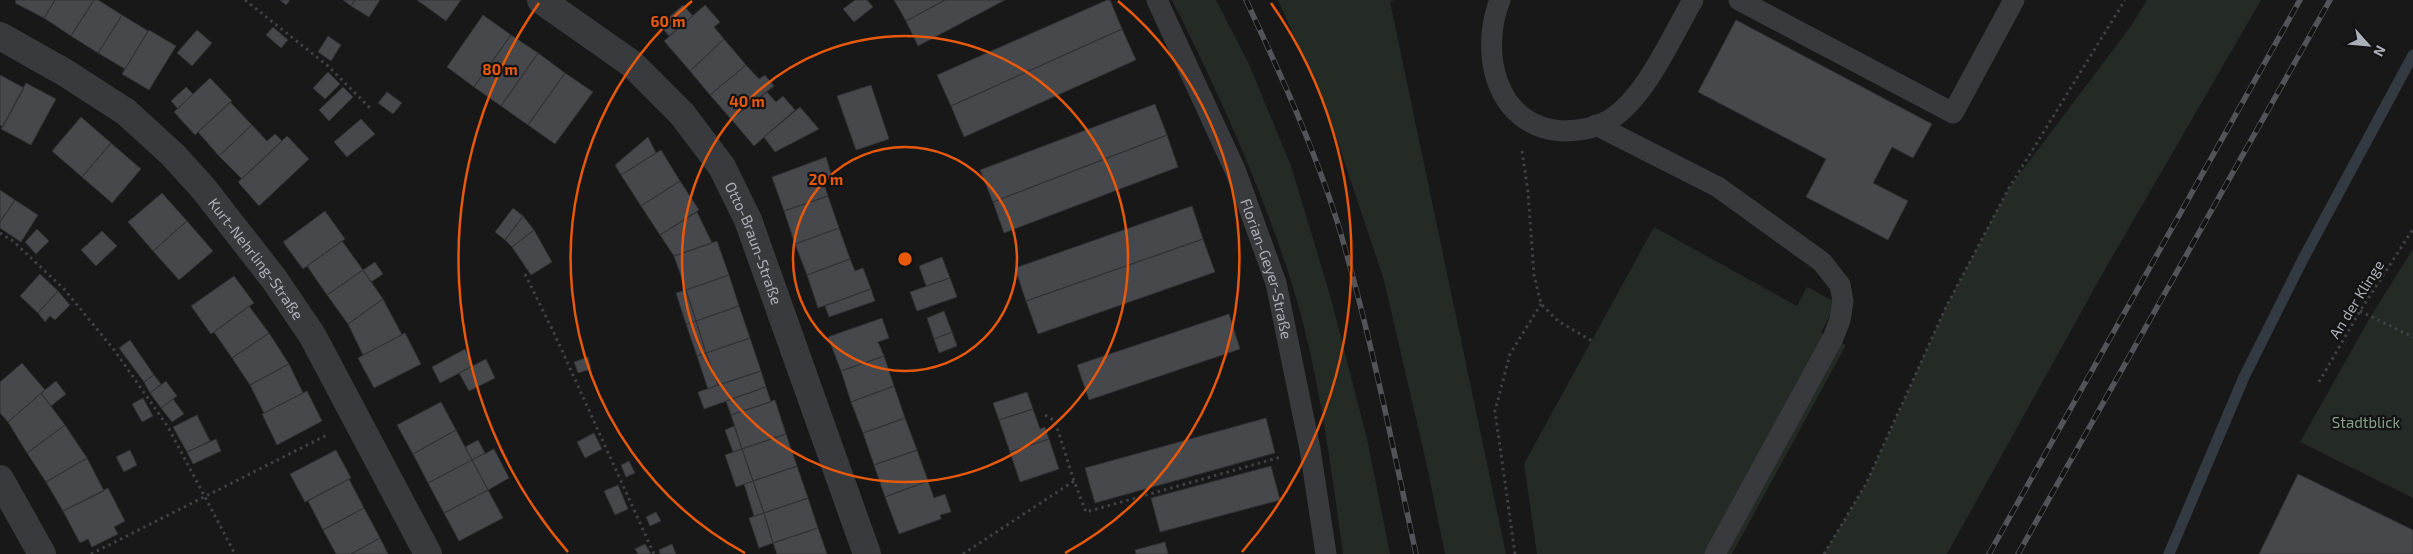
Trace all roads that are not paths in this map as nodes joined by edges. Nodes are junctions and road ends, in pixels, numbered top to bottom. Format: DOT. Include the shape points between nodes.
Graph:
graph roads {
  1 [pos="541,0"];
  2 [pos="1158,0"];
  3 [pos="1500,0"];
  4 [pos="1693,0"];
  5 [pos="1739,0"];
  6 [pos="2014,0"];
  7 [pos="0,36"];
  8 [pos="1596,125"];
  9 [pos="0,480"];
  10 [pos="42,554"];
  11 [pos="428,554"];
  12 [pos="867,554"];
  13 [pos="1326,554"];
  14 [pos="1714,554"];
  1 -- 12 [label="street, Otto-Braun-Straße" via="632,64 682,114 722,167 748,220"];
  2 -- 13 [label="lane, Florian-Geyer-Straße" via="1236,172 1276,283 1310,449"];
  3 -- 8 [label="lane" via="1490,41 1496,83 1516,113 1544,130 1576,131"];
  4 -- 8 [label="lane" via="1637,96 1609,121"];
  5 -- 6 [label="lane" via="1953,113"];
  7 -- 11 [label="street, Kurt-Nehrling-Straße" via="126,112 173,155 234,225 312,335"];
  8 -- 14 [label="lane" via="1718,188 1822,262 1840,285 1843,301 1833,338"];
  9 -- 10 [label="street"];
}
